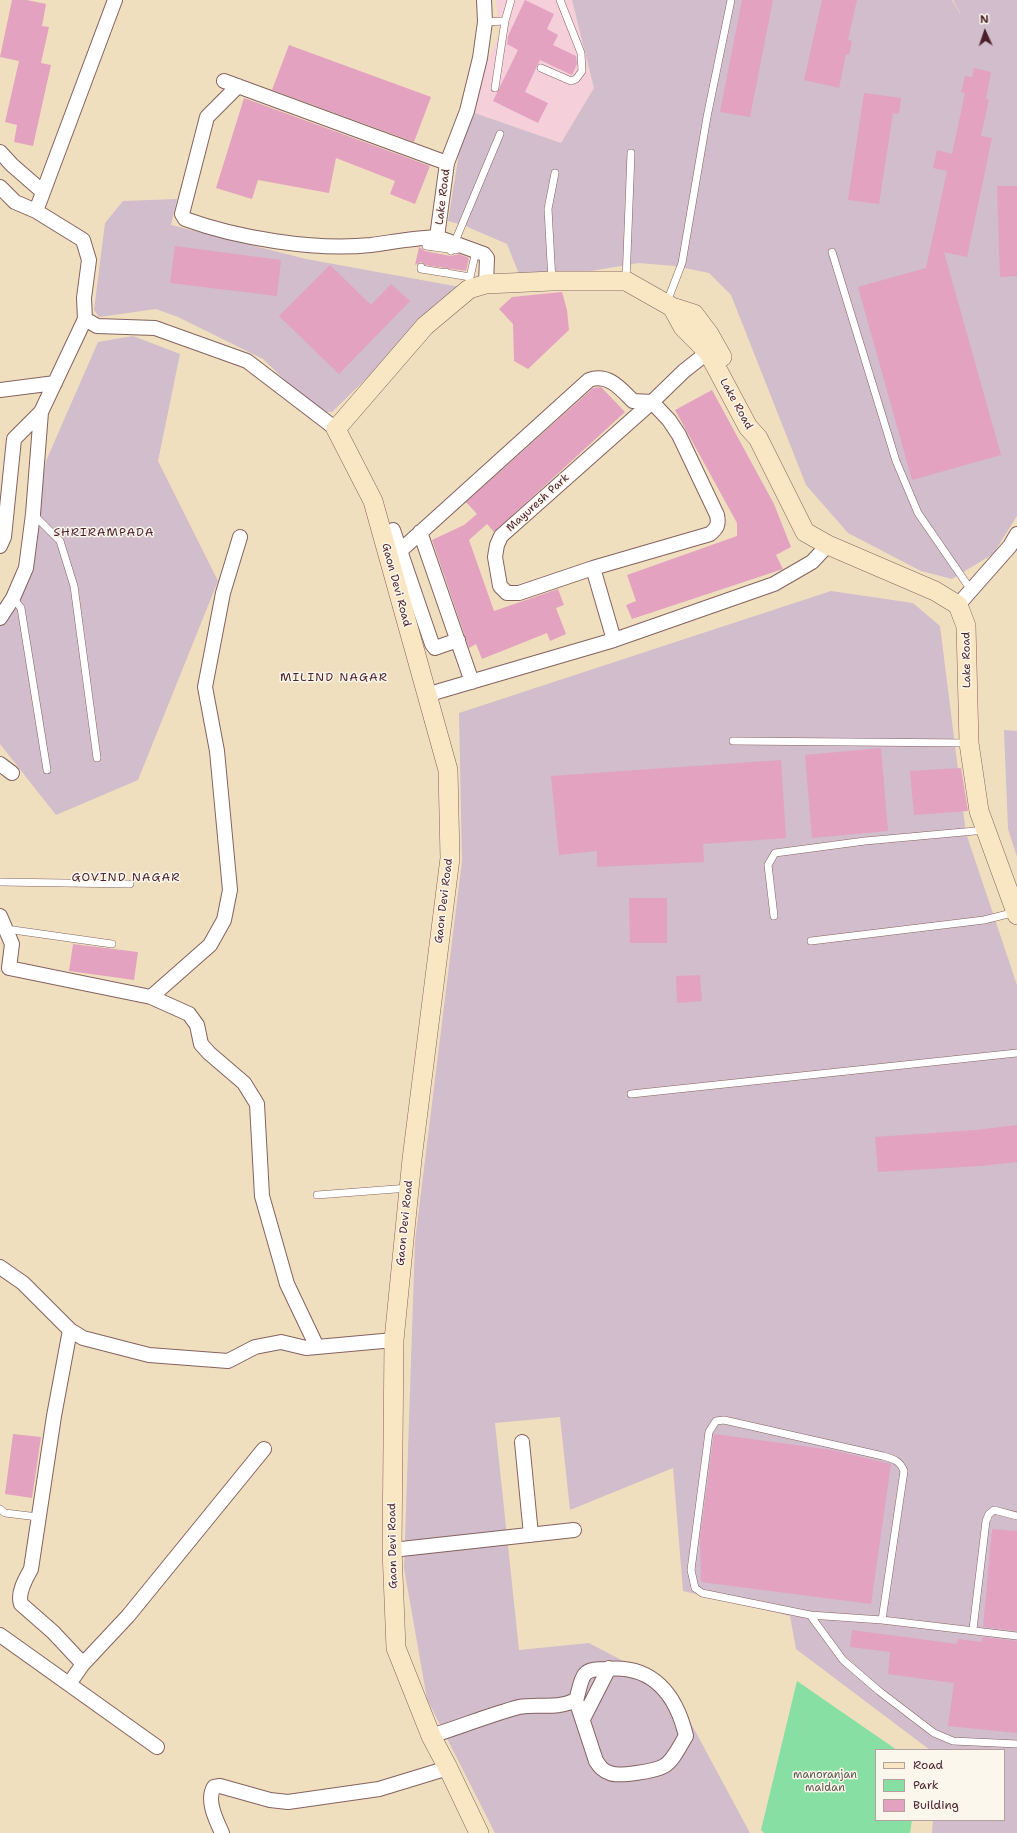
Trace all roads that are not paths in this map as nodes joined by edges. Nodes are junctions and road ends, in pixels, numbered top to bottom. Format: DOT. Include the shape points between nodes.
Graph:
graph roads {
  1 [pos="115,0"];
  2 [pos="484,0"];
  3 [pos="511,0"];
  4 [pos="560,0"];
  5 [pos="731,0"];
  6 [pos="505,21"];
  7 [pos="485,22"];
  8 [pos="541,68"];
  9 [pos="224,81"];
  10 [pos="238,86"];
  11 [pos="495,88"];
  12 [pos="500,134"];
  13 [pos="0,152"];
  14 [pos="631,153"];
  15 [pos="447,164"];
  16 [pos="555,173"];
  17 [pos="0,188"];
  18 [pos="43,192"];
  19 [pos="36,211"];
  20 [pos="437,237"];
  21 [pos="426,246"];
  22 [pos="452,248"];
  23 [pos="832,252"];
  24 [pos="421,267"];
  25 [pos="481,280"];
  26 [pos="552,281"];
  27 [pos="626,282"];
  28 [pos="669,305"];
  29 [pos="85,319"];
  30 [pos="710,352"];
  31 [pos="55,383"];
  32 [pos="0,390"];
  33 [pos="652,402"];
  34 [pos="41,412"];
  35 [pos="336,429"];
  36 [pos="763,463"];
  37 [pos="33,514"];
  38 [pos="393,530"];
  39 [pos="420,532"];
  40 [pos="1017,534"];
  41 [pos="240,537"];
  42 [pos="828,545"];
  43 [pos="0,546"];
  44 [pos="396,555"];
  45 [pos="593,568"];
  46 [pos="972,590"];
  47 [pos="13,598"];
  48 [pos="958,606"];
  49 [pos="0,618"];
  50 [pos="458,640"];
  51 [pos="614,640"];
  52 [pos="472,682"];
  53 [pos="426,695"];
  54 [pos="733,742"];
  55 [pos="968,743"];
  56 [pos="97,758"];
  57 [pos="0,764"];
  58 [pos="47,770"];
  59 [pos="12,772"];
  60 [pos="986,830"];
  61 [pos="0,882"];
  62 [pos="130,884"];
  63 [pos="1016,913"];
  64 [pos="774,916"];
  65 [pos="3,922"];
  66 [pos="811,941"];
  67 [pos="112,944"];
  68 [pos="4,970"];
  69 [pos="150,997"];
  70 [pos="1017,1053"];
  71 [pos="631,1094"];
  72 [pos="409,1188"];
  73 [pos="317,1195"];
  74 [pos="0,1267"];
  75 [pos="70,1330"];
  76 [pos="394,1340"];
  77 [pos="317,1348"];
  78 [pos="522,1442"];
  79 [pos="264,1449"];
  80 [pos="0,1509"];
  81 [pos="1017,1516"];
  82 [pos="38,1517"];
  83 [pos="574,1530"];
  84 [pos="530,1535"];
  85 [pos="392,1550"];
  86 [pos="810,1615"];
  87 [pos="882,1620"];
  88 [pos="973,1630"];
  89 [pos="0,1635"];
  90 [pos="1017,1636"];
  91 [pos="83,1664"];
  92 [pos="608,1668"];
  93 [pos="68,1684"];
  94 [pos="576,1700"];
  95 [pos="583,1719"];
  96 [pos="431,1736"];
  97 [pos="1017,1744"];
  98 [pos="157,1747"];
  99 [pos="448,1768"];
  100 [pos="222,1833"];
  101 [pos="478,1833"];
  1 -- 18 [label="street"];
  2 -- 7 [label="street, Lake Road"];
  3 -- 6 [label="lane"];
  4 -- 8 [label="lane" via="581,53 582,71 571,81"];
  5 -- 28 [label="lane" via="707,117 682,263"];
  6 -- 7 [label="lane"];
  6 -- 11 [label="lane"];
  7 -- 15 [label="street, Lake Road" via="480,58 467,110"];
  9 -- 10 [label="street"];
  10 -- 15 [label="street"];
  10 -- 20 [label="street" via="207,117 182,214 185,219 241,234 308,246 370,245"];
  12 -- 22 [label="lane"];
  13 -- 18 [label="street"];
  14 -- 27 [label="lane"];
  15 -- 20 [label="street, Lake Road"];
  16 -- 26 [label="lane" via="548,209"];
  17 -- 19 [label="street" via="15,202"];
  18 -- 19 [label="street"];
  19 -- 29 [label="street" via="83,240 89,260 84,298"];
  20 -- 22 [label="street, Lake Road"];
  21 -- 22 [label="lane"];
  22 -- 25 [label="street, Lake Road" via="484,254 487,258"];
  23 -- 46 [label="lane" via="896,461 918,513"];
  24 -- 25 [label="lane"];
  25 -- 26 [label="street"];
  25 -- 35 [label="street" via="425,326"];
  26 -- 27 [label="street"];
  27 -- 28 [label="street"];
  28 -- 30 [label="street, Lake Road" via="694,314"];
  29 -- 31 [label="street"];
  29 -- 35 [label="street, Gaon Devi Road" via="97,326 155,328 247,361"];
  30 -- 33 [label="street, Mayuresh Park" via="684,371"];
  30 -- 36 [label="street" via="711,368"];
  30 -- 42 [label="street, Lake Road" via="756,425 758,438 805,532"];
  31 -- 32 [label="street"];
  31 -- 34 [label="street"];
  33 -- 39 [label="street" via="633,400 616,384 604,378 596,377 589,380"];
  33 -- 45 [label="street, Mayuresh Park" via="679,435 718,515 719,523 710,534"];
  33 -- 45 [label="street, Mayuresh Park" via="501,536 497,545 495,557 500,586 507,593 519,593"];
  34 -- 37 [label="street"];
  34 -- 43 [label="street" via="14,439 4,537"];
  35 -- 44 [label="street, Gaon Devi Road" via="373,502"];
  37 -- 47 [label="street" via="26,568"];
  37 -- 56 [label="lane" via="60,541 74,586"];
  38 -- 44 [label="street"];
  39 -- 44 [label="street"];
  39 -- 50 [label="street"];
  40 -- 46 [label="street" via="1010,546"];
  41 -- 69 [label="street" via="223,593 205,687 217,751 230,890 224,920 210,945"];
  42 -- 48 [label="street, Lake Road" via="935,591"];
  42 -- 51 [label="street" via="812,562 774,584"];
  44 -- 50 [label="street" via="432,644 435,648"];
  44 -- 53 [label="street, Gaon Devi Road"];
  45 -- 51 [label="street"];
  46 -- 48 [label="street"];
  47 -- 49 [label="street"];
  47 -- 58 [label="lane" via="21,608"];
  48 -- 55 [label="street, Lake Road" via="966,626"];
  50 -- 52 [label="street"];
  51 -- 52 [label="street"];
  52 -- 53 [label="street"];
  53 -- 72 [label="street, Gaon Devi Road" via="448,770 450,858"];
  54 -- 55 [label="lane"];
  55 -- 60 [label="street, Lake Road" via="979,811"];
  57 -- 59 [label="street"];
  60 -- 63 [label="street, Lake Road"];
  60 -- 64 [label="lane" via="864,841 774,853 768,866"];
  61 -- 62 [label="lane"];
  63 -- 66 [label="lane" via="984,920"];
  65 -- 67 [label="lane"];
  65 -- 68 [label="street" via="12,944"];
  68 -- 69 [label="street"];
  69 -- 77 [label="street" via="189,1014 197,1025 201,1044 244,1083 257,1104 262,1196 287,1284"];
  70 -- 71 [label="lane"];
  72 -- 73 [label="lane"];
  72 -- 76 [label="street, Gaon Devi Road"];
  74 -- 75 [label="street" via="23,1283"];
  75 -- 77 [label="street" via="83,1338 149,1355 228,1361 255,1347 281,1342"];
  75 -- 82 [label="street"];
  76 -- 77 [label="street"];
  76 -- 85 [label="street, Gaon Devi Road"];
  78 -- 84 [label="street"];
  79 -- 91 [label="street" via="128,1616"];
  80 -- 82 [label="lane" via="5,1513"];
  81 -- 88 [label="lane" via="994,1510 986,1521"];
  82 -- 91 [label="street" via="31,1569 25,1580 21,1604 53,1632"];
  83 -- 84 [label="street"];
  84 -- 85 [label="street"];
  85 -- 96 [label="street, Gaon Devi Road" via="396,1648"];
  86 -- 87 [label="lane"];
  86 -- 87 [label="lane" via="702,1593 695,1588 691,1570 709,1432 716,1421 724,1420 883,1456 902,1464 904,1472"];
  86 -- 97 [label="lane" via="843,1660 934,1733 953,1741"];
  87 -- 88 [label="lane"];
  88 -- 90 [label="lane"];
  89 -- 93 [label="street"];
  91 -- 93 [label="street"];
  92 -- 94 [label="street" via="588,1671 584,1675"];
  92 -- 95 [label="street"];
  92 -- 95 [label="street" via="629,1669 665,1689 680,1716 686,1736 664,1766 648,1771 611,1774 600,1768 596,1761"];
  93 -- 98 [label="street"];
  94 -- 95 [label="street"];
  94 -- 96 [label="street" via="550,1707 520,1707"];
  96 -- 99 [label="street, Gaon Devi Road"];
  99 -- 100 [label="street" via="379,1789 288,1802 270,1800 220,1786 214,1787 211,1798 215,1820"];
  99 -- 101 [label="street, Gaon Devi Road"];
}
